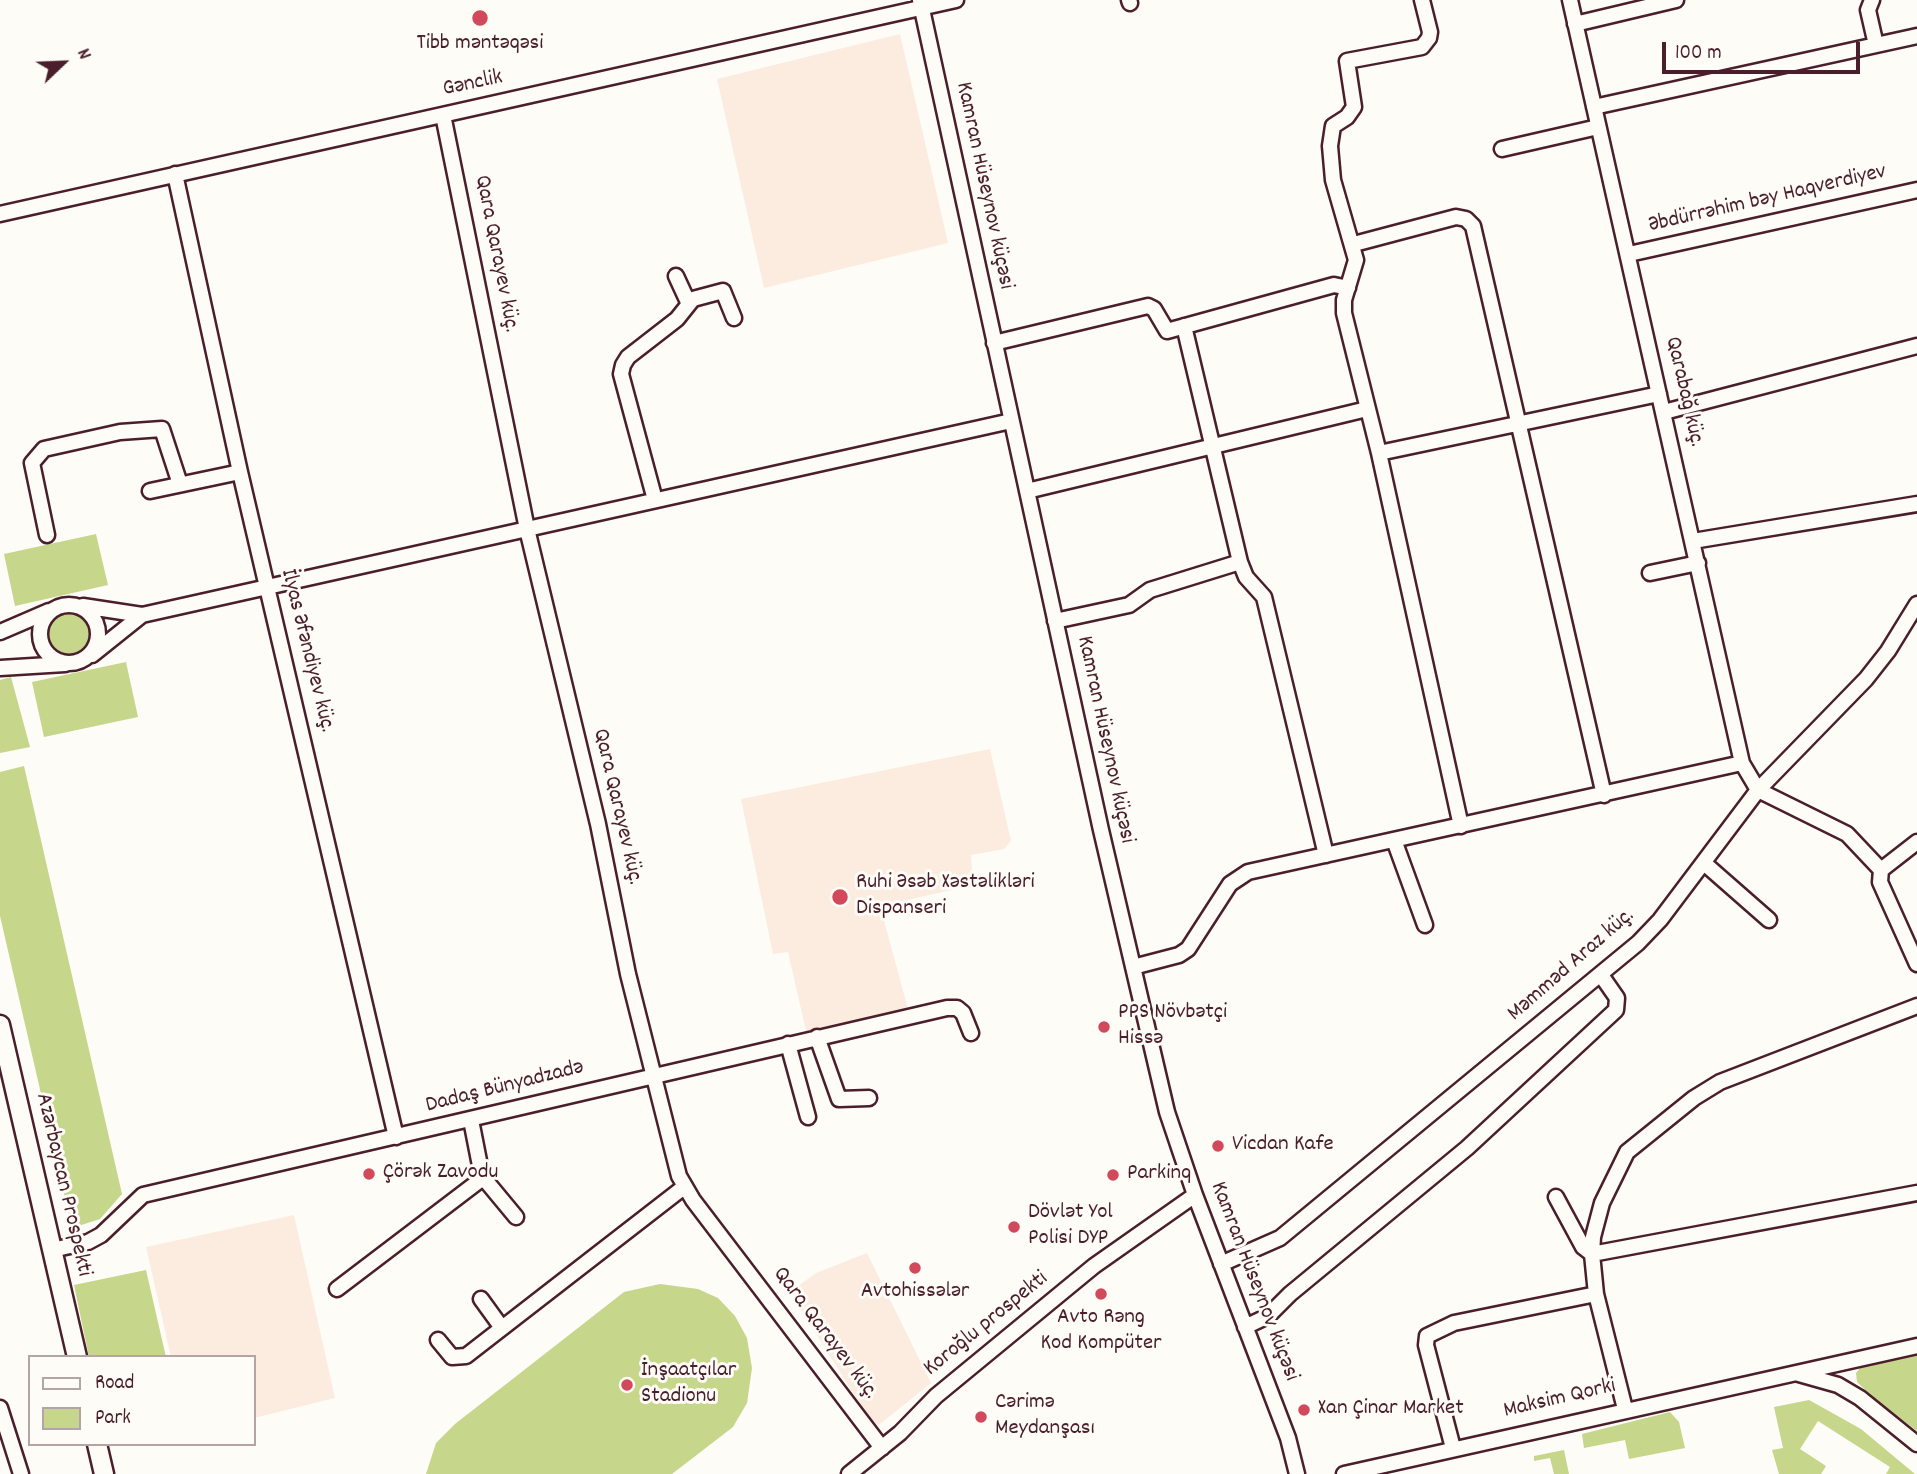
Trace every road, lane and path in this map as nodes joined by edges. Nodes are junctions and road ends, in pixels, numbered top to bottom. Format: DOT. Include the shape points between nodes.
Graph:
graph roads {
  1 [pos="956,0"];
  2 [pos="1422,0"];
  3 [pos="1570,0"];
  4 [pos="1676,0"];
  5 [pos="1872,0"];
  6 [pos="921,4"];
  7 [pos="1576,24"];
  8 [pos="1917,36"];
  9 [pos="1876,45"];
  10 [pos="1594,107"];
  11 [pos="443,115"];
  12 [pos="1598,127"];
  13 [pos="1502,149"];
  14 [pos="175,174"];
  15 [pos="1917,190"];
  16 [pos="0,214"];
  17 [pos="1354,244"];
  18 [pos="1629,254"];
  19 [pos="676,276"];
  20 [pos="1348,288"];
  21 [pos="688,302"];
  22 [pos="734,318"];
  23 [pos="1184,326"];
  24 [pos="994,343"];
  25 [pos="1917,346"];
  26 [pos="1659,394"];
  27 [pos="1367,409"];
  28 [pos="1664,412"];
  29 [pos="1011,421"];
  30 [pos="1520,426"];
  31 [pos="1214,446"];
  32 [pos="1379,453"];
  33 [pos="240,472"];
  34 [pos="180,484"];
  35 [pos="150,491"];
  36 [pos="1027,491"];
  37 [pos="654,500"];
  38 [pos="1917,504"];
  39 [pos="527,529"];
  40 [pos="47,535"];
  41 [pos="1693,541"];
  42 [pos="1240,562"];
  43 [pos="1698,563"];
  44 [pos="1650,573"];
  45 [pos="267,587"];
  46 [pos="1917,604"];
  47 [pos="77,606"];
  48 [pos="57,607"];
  49 [pos="142,615"];
  50 [pos="1055,621"];
  51 [pos="0,632"];
  52 [pos="78,661"];
  53 [pos="0,668"];
  54 [pos="1742,763"];
  55 [pos="1758,790"];
  56 [pos="1604,795"];
  57 [pos="1461,826"];
  58 [pos="1394,840"];
  59 [pos="1917,842"];
  60 [pos="1326,855"];
  61 [pos="1704,863"];
  62 [pos="1881,870"];
  63 [pos="1769,920"];
  64 [pos="1425,925"];
  65 [pos="1917,964"];
  66 [pos="1133,967"];
  67 [pos="1601,975"];
  68 [pos="1917,1006"];
  69 [pos="0,1025"];
  70 [pos="971,1033"];
  71 [pos="817,1037"];
  72 [pos="788,1044"];
  73 [pos="654,1075"];
  74 [pos="869,1098"];
  75 [pos="808,1118"];
  76 [pos="471,1120"];
  77 [pos="396,1137"];
  78 [pos="482,1176"];
  79 [pos="684,1187"];
  80 [pos="1917,1193"];
  81 [pos="1195,1195"];
  82 [pos="1556,1197"];
  83 [pos="516,1217"];
  84 [pos="52,1250"];
  85 [pos="1592,1254"];
  86 [pos="1222,1264"];
  87 [pos="337,1289"];
  88 [pos="1596,1294"];
  89 [pos="481,1299"];
  90 [pos="1245,1327"];
  91 [pos="502,1328"];
  92 [pos="438,1340"];
  93 [pos="1917,1346"];
  94 [pos="77,1355"];
  95 [pos="1867,1357"];
  96 [pos="1787,1373"];
  97 [pos="1860,1398"];
  98 [pos="0,1408"];
  99 [pos="1625,1409"];
  100 [pos="1895,1424"];
  101 [pos="1917,1437"];
  102 [pos="1917,1444"];
  103 [pos="97,1446"];
  104 [pos="882,1448"];
  105 [pos="1453,1448"];
  106 [pos="21,1474"];
  107 [pos="104,1474"];
  108 [pos="849,1474"];
  109 [pos="1297,1474"];
  110 [pos="1344,1474"];
  1 -- 6 [label="street, Gənclik"];
  2 -- 17 [label="street" via="1430,32 1422,47 1347,61 1354,107 1332,125 1330,146 1333,180"];
  3 -- 7 [label="street, Qarabağ küç."];
  4 -- 7 [label="street"];
  5 -- 9 [label="street" via="1868,9"];
  6 -- 11 [label="street, Gənclik"];
  6 -- 24 [label="street, Kamran Hüseynov küçəsi"];
  7 -- 10 [label="street, Qarabağ küç."];
  8 -- 9 [label="street"];
  9 -- 10 [label="street"];
  10 -- 12 [label="street, Qarabağ küç."];
  11 -- 14 [label="street, Gənclik"];
  11 -- 39 [label="street, Qara Qarayev küç."];
  12 -- 13 [label="street"];
  12 -- 18 [label="street, Qarabağ küç."];
  14 -- 16 [label="street, Gənclik"];
  14 -- 33 [label="street, İlyas Əfəndiyev küç."];
  15 -- 18 [label="street, Əbdürrəhim bəy Haqverdiyev"];
  17 -- 20 [label="street" via="1356,260"];
  17 -- 30 [label="street" via="1456,217 1473,226"];
  18 -- 26 [label="street, Qarabağ küç."];
  19 -- 21 [label="street"];
  20 -- 23 [label="street" via="1334,285"];
  20 -- 27 [label="street" via="1344,313"];
  21 -- 22 [label="street" via="723,291"];
  21 -- 37 [label="street" via="684,312 622,365"];
  23 -- 24 [label="street" via="1167,331 1148,306"];
  23 -- 31 [label="street"];
  24 -- 29 [label="street, Kamran Hüseynov küçəsi"];
  25 -- 28 [label="street"];
  26 -- 28 [label="street, Qarabağ küç."];
  26 -- 30 [label="street"];
  27 -- 31 [label="street"];
  27 -- 32 [label="street"];
  28 -- 41 [label="street, Qarabağ küç."];
  29 -- 36 [label="street, Kamran Hüseynov küçəsi"];
  29 -- 37 [label="street"];
  30 -- 32 [label="street"];
  30 -- 56 [label="street"];
  31 -- 36 [label="street"];
  31 -- 42 [label="street"];
  32 -- 57 [label="street"];
  33 -- 34 [label="street"];
  33 -- 45 [label="street, İlyas Əfəndiyev küç."];
  34 -- 35 [label="street"];
  34 -- 40 [label="street" via="162,429 120,432 44,449 32,463"];
  36 -- 50 [label="street, Kamran Hüseynov küçəsi"];
  37 -- 39 [label="street"];
  38 -- 41 [label="street"];
  39 -- 45 [label="street"];
  39 -- 73 [label="street, Qara Qarayev küç."];
  41 -- 43 [label="street, Qarabağ küç."];
  42 -- 50 [label="street" via="1150,590 1129,605"];
  42 -- 60 [label="street" via="1246,578 1264,597"];
  43 -- 44 [label="street"];
  43 -- 54 [label="street, Qarabağ küç."];
  45 -- 49 [label="street"];
  45 -- 77 [label="street, İlyas Əfəndiyev küç."];
  46 -- 55 [label="street, Məmməd Araz küç." via="1866,679"];
  47 -- 48 [label="street"];
  47 -- 49 [label="street"];
  47 -- 52 [label="street" via="93,617 98,629 97,643"];
  48 -- 51 [label="street"];
  48 -- 52 [label="street" via="43,621 41,642 52,658"];
  49 -- 52 [label="street"];
  50 -- 66 [label="street, Kamran Hüseynov küçəsi"];
  52 -- 53 [label="street"];
  54 -- 55 [label="street, Qarabağ küç."];
  54 -- 56 [label="street"];
  55 -- 61 [label="street, Məmməd Araz küç."];
  55 -- 62 [label="street" via="1847,834"];
  56 -- 57 [label="street"];
  57 -- 58 [label="street"];
  58 -- 60 [label="street"];
  58 -- 64 [label="street"];
  59 -- 62 [label="street"];
  60 -- 66 [label="street" via="1237,877 1188,949"];
  61 -- 63 [label="street"];
  61 -- 67 [label="street, Məmməd Araz küç." via="1660,920"];
  62 -- 65 [label="street" via="1880,882"];
  66 -- 81 [label="street, Kamran Hüseynov küçəsi" via="1167,1112"];
  67 -- 86 [label="street, Məmməd Araz küç." via="1280,1238"];
  67 -- 90 [label="street" via="1617,998 1616,1010 1467,1148 1268,1316"];
  68 -- 85 [label="street" via="1754,1067 1720,1082 1675,1112 1627,1152 1602,1203"];
  69 -- 84 [label="street, Azərbaycan Prospekti"];
  70 -- 71 [label="street, Dadaş Bünyadzadə" via="963,1013 947,1008"];
  71 -- 72 [label="street, Dadaş Bünyadzadə"];
  71 -- 74 [label="street" via="839,1099"];
  72 -- 73 [label="street, Dadaş Bünyadzadə"];
  72 -- 75 [label="street"];
  73 -- 76 [label="street, Dadaş Bünyadzadə"];
  73 -- 79 [label="street, Qara Qarayev küç."];
  76 -- 77 [label="street, Dadaş Bünyadzadə"];
  76 -- 78 [label="street"];
  77 -- 84 [label="street, Dadaş Bünyadzadə" via="143,1195 102,1235"];
  78 -- 83 [label="street"];
  78 -- 87 [label="street" via="475,1186"];
  79 -- 91 [label="street"];
  79 -- 104 [label="street, Qara Qarayev küç."];
  80 -- 85 [label="street"];
  81 -- 86 [label="street, Kamran Hüseynov küçəsi"];
  81 -- 104 [label="street, Koroğlu prospekti" via="1094,1266 936,1396"];
  82 -- 85 [label="street"];
  84 -- 94 [label="street, Azərbaycan Prospekti"];
  85 -- 88 [label="street"];
  86 -- 90 [label="street, Kamran Hüseynov küçəsi"];
  88 -- 99 [label="street"];
  88 -- 105 [label="street" via="1454,1323 1427,1336"];
  89 -- 91 [label="street"];
  90 -- 109 [label="street, Kamran Hüseynov küçəsi" via="1288,1438"];
  91 -- 92 [label="street" via="457,1358"];
  93 -- 95 [label="street, Maksim Qorki"];
  95 -- 96 [label="street, Maksim Qorki"];
  95 -- 97 [label="street" via="1844,1373"];
  96 -- 97 [label="street" via="1829,1381"];
  96 -- 99 [label="street, Maksim Qorki"];
  97 -- 100 [label="street"];
  98 -- 106 [label="street"];
  99 -- 105 [label="street, Maksim Qorki"];
  100 -- 101 [label="street"];
  100 -- 102 [label="street"];
  103 -- 107 [label="street"];
  104 -- 108 [label="street, Koroğlu prospekti"];
  105 -- 110 [label="street, Maksim Qorki"];
}
